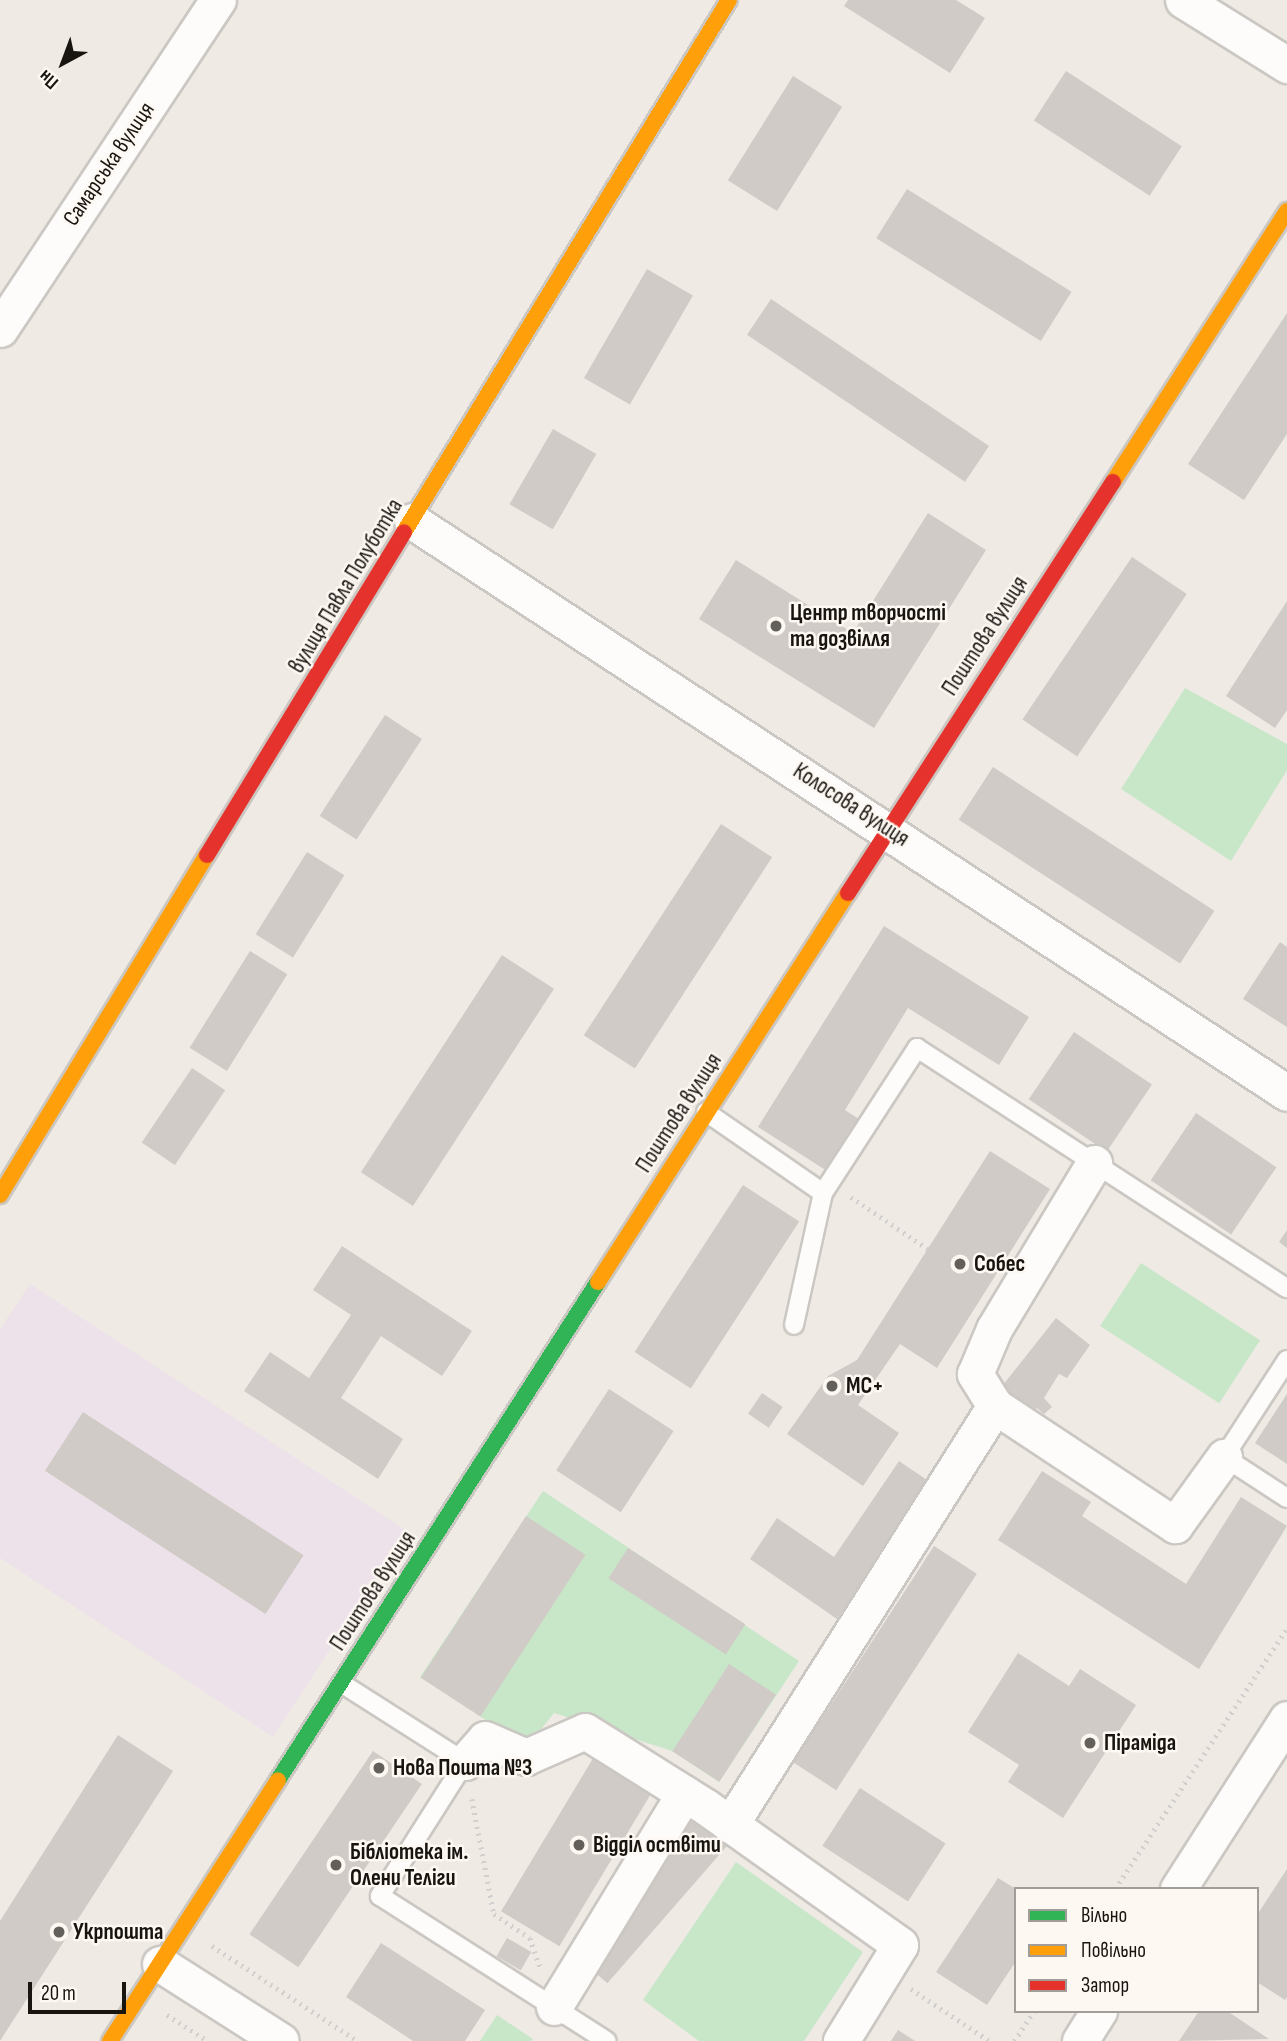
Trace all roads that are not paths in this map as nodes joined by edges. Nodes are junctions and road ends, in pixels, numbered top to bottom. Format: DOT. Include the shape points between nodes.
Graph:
graph roads {
  1 [pos="218,0"];
  2 [pos="729,0"];
  3 [pos="1182,0"];
  4 [pos="1287,65"];
  5 [pos="1287,211"];
  6 [pos="0,329"];
  7 [pos="412,521"];
  8 [pos="888,829"];
  9 [pos="1287,1093"];
  10 [pos="706,1112"];
  11 [pos="1094,1163"];
  12 [pos="827,1188"];
  13 [pos="0,1195"];
  14 [pos="1287,1288"];
  15 [pos="794,1325"];
  16 [pos="1287,1360"];
  17 [pos="995,1406"];
  18 [pos="1224,1457"];
  19 [pos="1287,1498"];
  20 [pos="341,1683"];
  21 [pos="1287,1719"];
  22 [pos="465,1762"];
  23 [pos="684,1794"];
  24 [pos="730,1825"];
  25 [pos="1179,1887"];
  26 [pos="160,1964"];
  27 [pos="554,2007"];
  28 [pos="1098,2013"];
  29 [pos="110,2041"];
  30 [pos="281,2041"];
  31 [pos="607,2041"];
  32 [pos="841,2041"];
  33 [pos="1080,2041"];
  1 -- 6 [label="street, Самарська вулиця"];
  2 -- 7 [label="street, вулиця Павла Полуботка"];
  3 -- 4 [label="street"];
  5 -- 8 [label="street, Поштова вулиця"];
  7 -- 8 [label="street, Колосова вулиця"];
  7 -- 13 [label="street, вулиця Павла Полуботка"];
  8 -- 9 [label="street, Колосова вулиця"];
  8 -- 10 [label="street, Поштова вулиця"];
  10 -- 12 [label="lane"];
  10 -- 20 [label="street, Поштова вулиця"];
  11 -- 12 [label="lane" via="918,1048"];
  11 -- 14 [label="lane"];
  11 -- 17 [label="street" via="994,1329 975,1374"];
  12 -- 15 [label="lane"];
  16 -- 18 [label="lane"];
  17 -- 18 [label="street" via="1175,1525"];
  17 -- 24 [label="street"];
  18 -- 19 [label="lane"];
  20 -- 22 [label="lane"];
  20 -- 26 [label="street, Поштова вулиця"];
  21 -- 25 [label="street"];
  22 -- 23 [label="street" via="485,1739 526,1758 585,1731"];
  22 -- 27 [label="lane" via="380,1896"];
  23 -- 24 [label="street"];
  23 -- 27 [label="street"];
  24 -- 32 [label="street" via="900,1945"];
  26 -- 29 [label="street, Поштова вулиця"];
  26 -- 30 [label="street"];
  27 -- 31 [label="lane"];
  28 -- 33 [label="street"];
}
